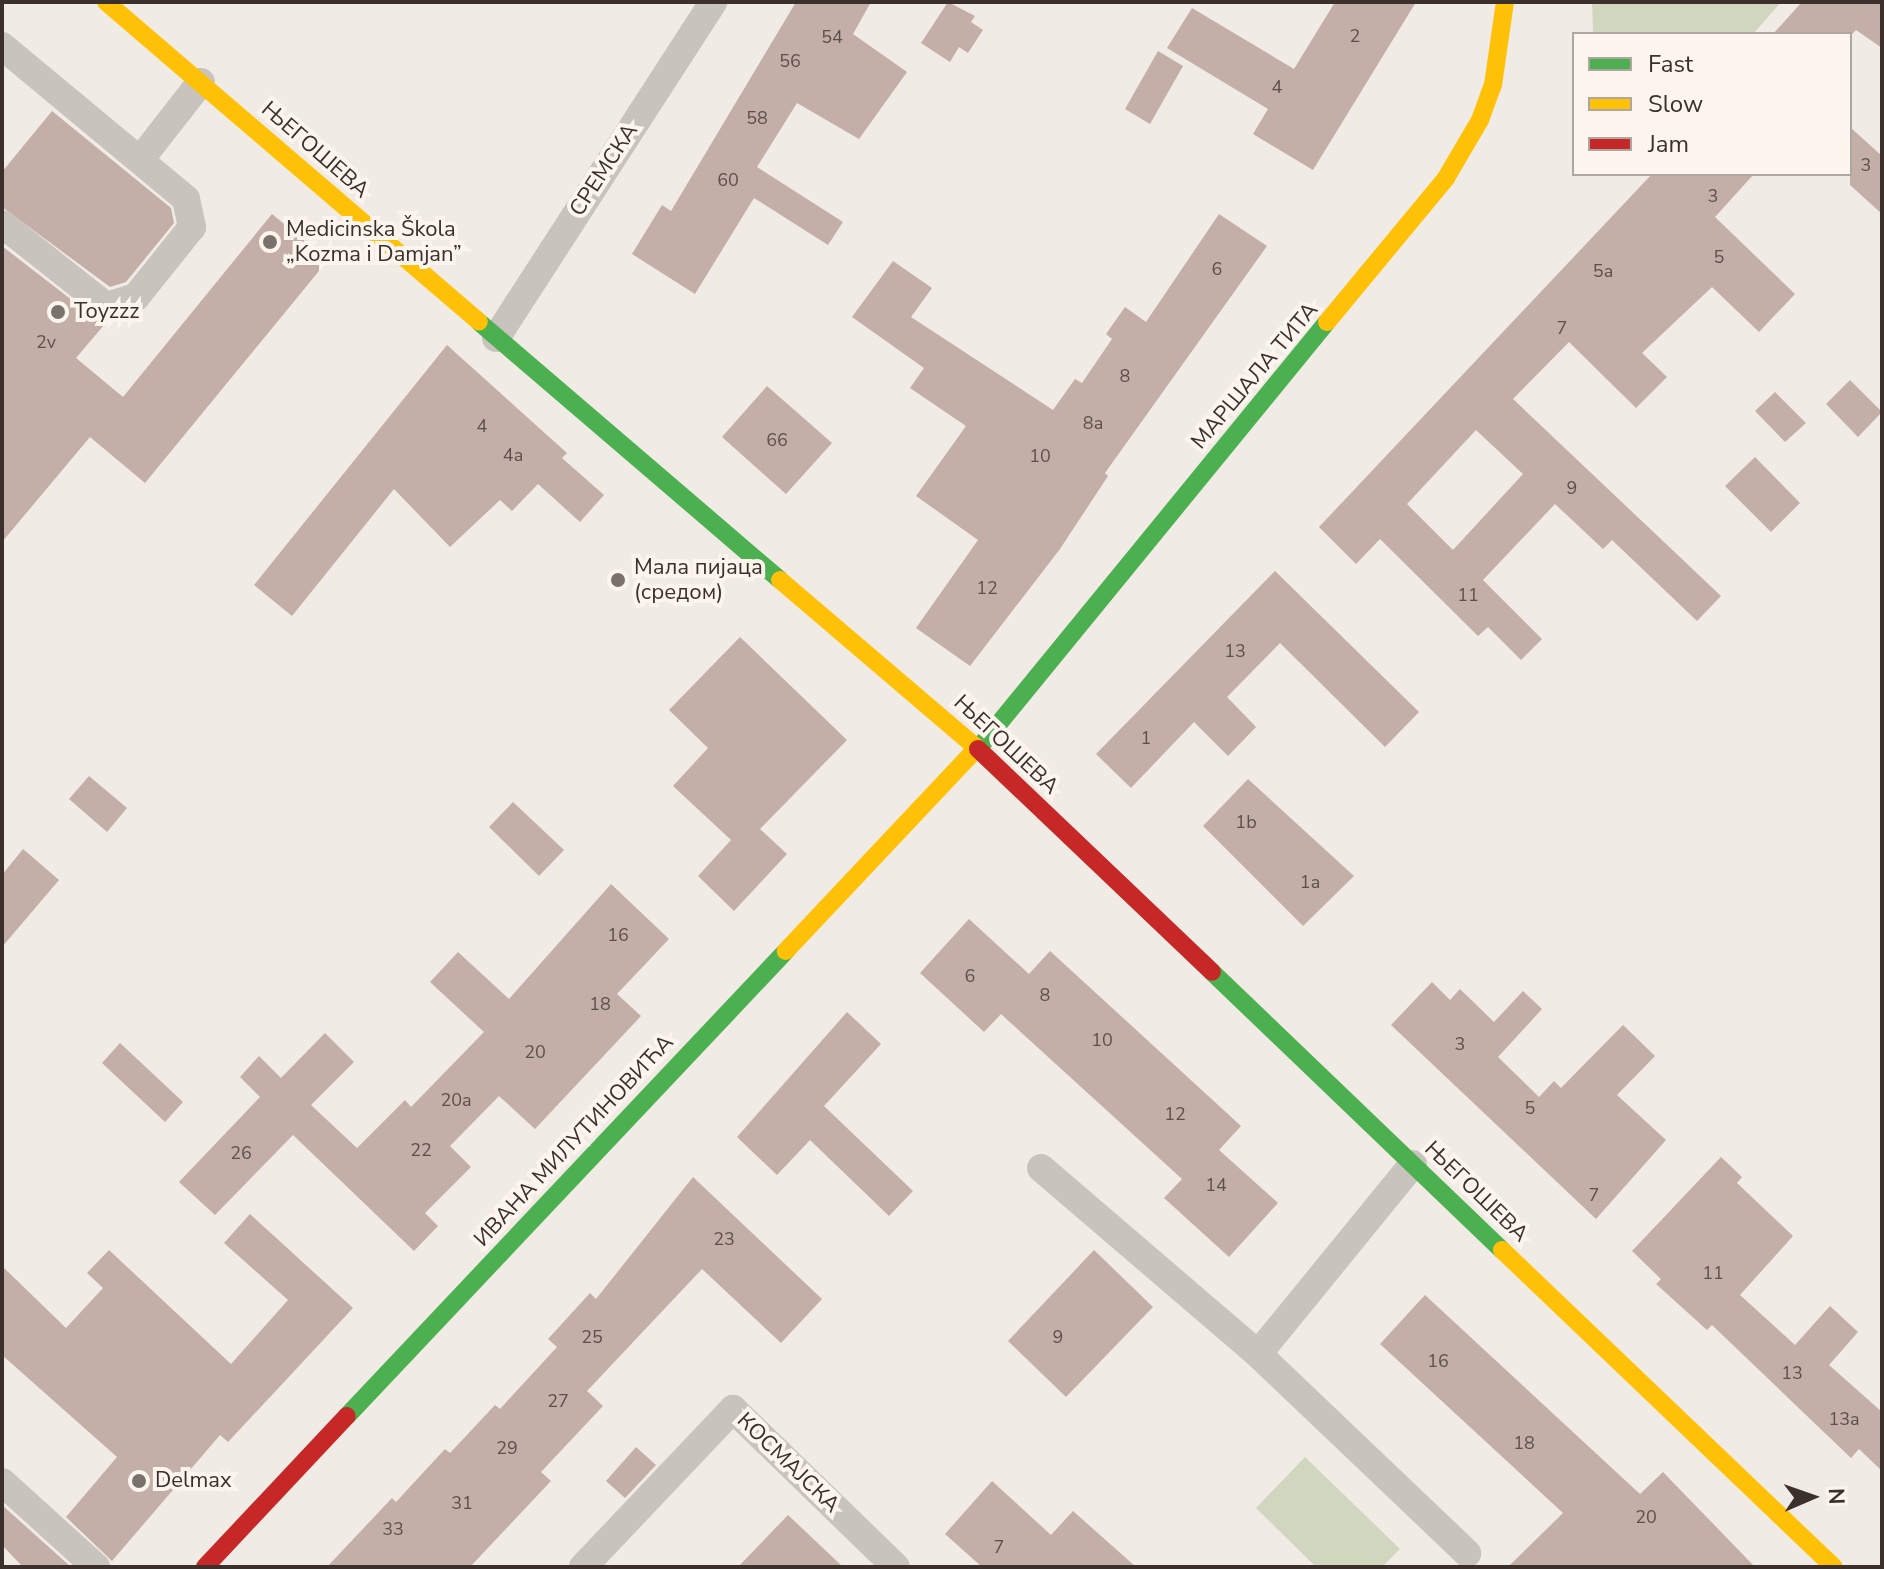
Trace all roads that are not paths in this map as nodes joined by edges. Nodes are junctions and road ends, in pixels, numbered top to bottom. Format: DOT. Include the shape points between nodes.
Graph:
graph roads {
  1 [pos="106,2"];
  2 [pos="713,2"];
  3 [pos="1505,2"];
  4 [pos="2,46"];
  5 [pos="201,82"];
  6 [pos="140,160"];
  7 [pos="2,224"];
  8 [pos="496,338"];
  9 [pos="977,748"];
  10 [pos="1413,1164"];
  11 [pos="1041,1168"];
  12 [pos="1258,1354"];
  13 [pos="2,1482"];
  14 [pos="1467,1553"];
  15 [pos="96,1567"];
  16 [pos="205,1567"];
  17 [pos="583,1567"];
  18 [pos="896,1567"];
  19 [pos="1834,1567"];
  1 -- 5 [label="main road, ЊЕГОШЕВА"];
  2 -- 8 [label="street, СРЕМСКА"];
  3 -- 9 [label="main road, МАРШАЛА ТИТА" via="1493,85 1470,141 1446,178"];
  4 -- 6 [label="street"];
  5 -- 6 [label="street"];
  5 -- 8 [label="main road, ЊЕГОШЕВА"];
  6 -- 7 [label="street" via="186,199 192,227 136,297 121,305 106,306 93,299"];
  8 -- 9 [label="main road, ЊЕГОШЕВА"];
  9 -- 10 [label="main road, ЊЕГОШЕВА"];
  9 -- 16 [label="main road, ИВАНА МИЛУТИНОВИЋА"];
  10 -- 12 [label="street"];
  10 -- 19 [label="main road, ЊЕГОШЕВА"];
  11 -- 12 [label="street"];
  12 -- 14 [label="street"];
  13 -- 15 [label="street"];
  17 -- 18 [label="street, КОСМАЈСКА" via="733,1409"];
}
